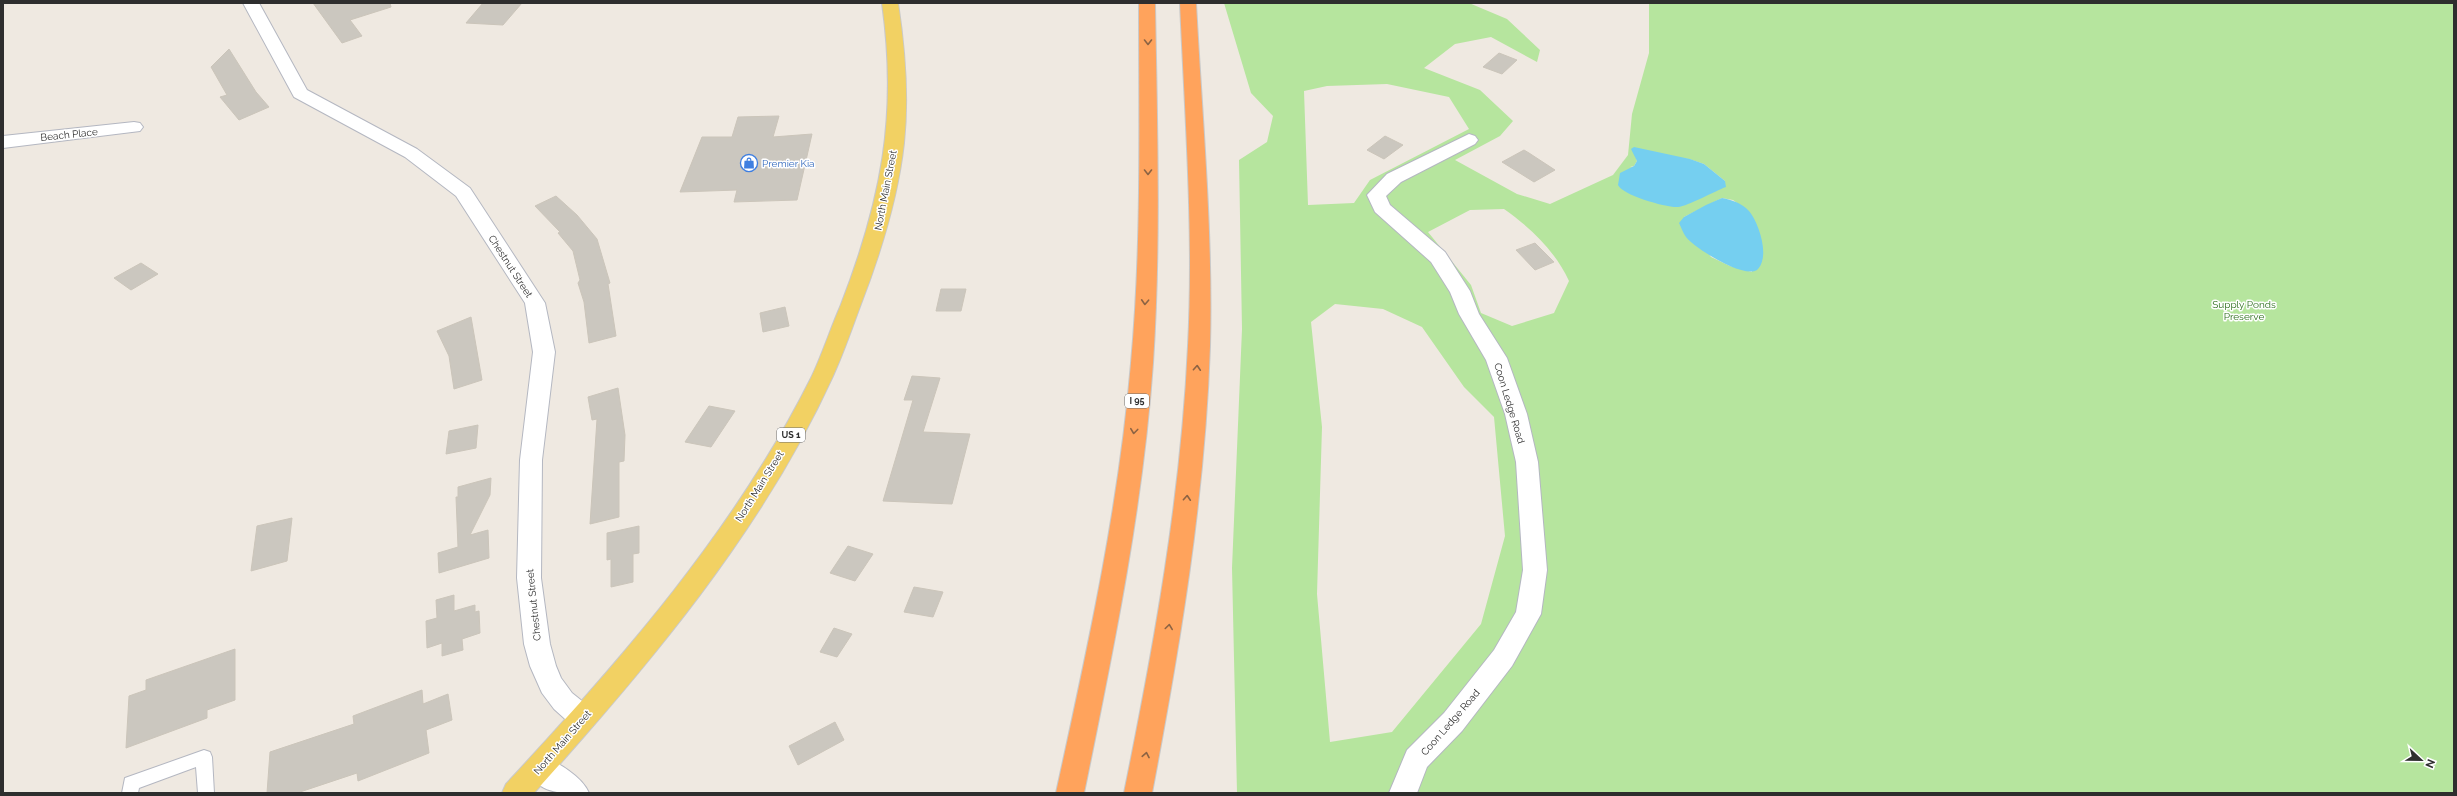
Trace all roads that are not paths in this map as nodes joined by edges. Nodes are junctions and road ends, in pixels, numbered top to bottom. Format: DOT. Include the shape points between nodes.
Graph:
graph roads {
  1 [pos="251,3"];
  2 [pos="890,3"];
  3 [pos="1147,3"];
  4 [pos="1188,3"];
  5 [pos="134,127"];
  6 [pos="1469,140"];
  7 [pos="3,142"];
  8 [pos="583,718"];
  9 [pos="540,768"];
  10 [pos="130,793"];
  11 [pos="206,793"];
  12 [pos="516,793"];
  13 [pos="575,793"];
  14 [pos="1070,793"];
  15 [pos="1138,793"];
  16 [pos="1403,793"];
  1 -- 8 [label="street, Chestnut Street" via="300,93 411,153 463,192 535,303 544,352 531,460 529,578 537,644 543,666 551,685 563,701"];
  2 -- 8 [label="main road, North Main Street / US 1" via="898,82 892,156 872,252 822,376 758,492 683,598"];
  3 -- 14 [label="highway, I 95, one-way" via="1147,267 1142,365 1121,534"];
  15 -- 4 [label="highway, one-way" via="1167,643 1186,509 1199,348 1200,260"];
  5 -- 7 [label="street, Beach Place"];
  6 -- 16 [label="street, Coon Ledge Road" via="1394,178 1376,195 1382,208 1438,257 1460,291 1469,314 1496,358 1516,414 1528,462 1535,570 1528,614 1503,658 1453,722 1417,759"];
  8 -- 9 [label="main road, North Main Street / US 1"];
  9 -- 12 [label="main road, North Main Street / US 1"];
  9 -- 13 [label="street"];
  10 -- 11 [label="lane" via="131,783 204,757"];
}
